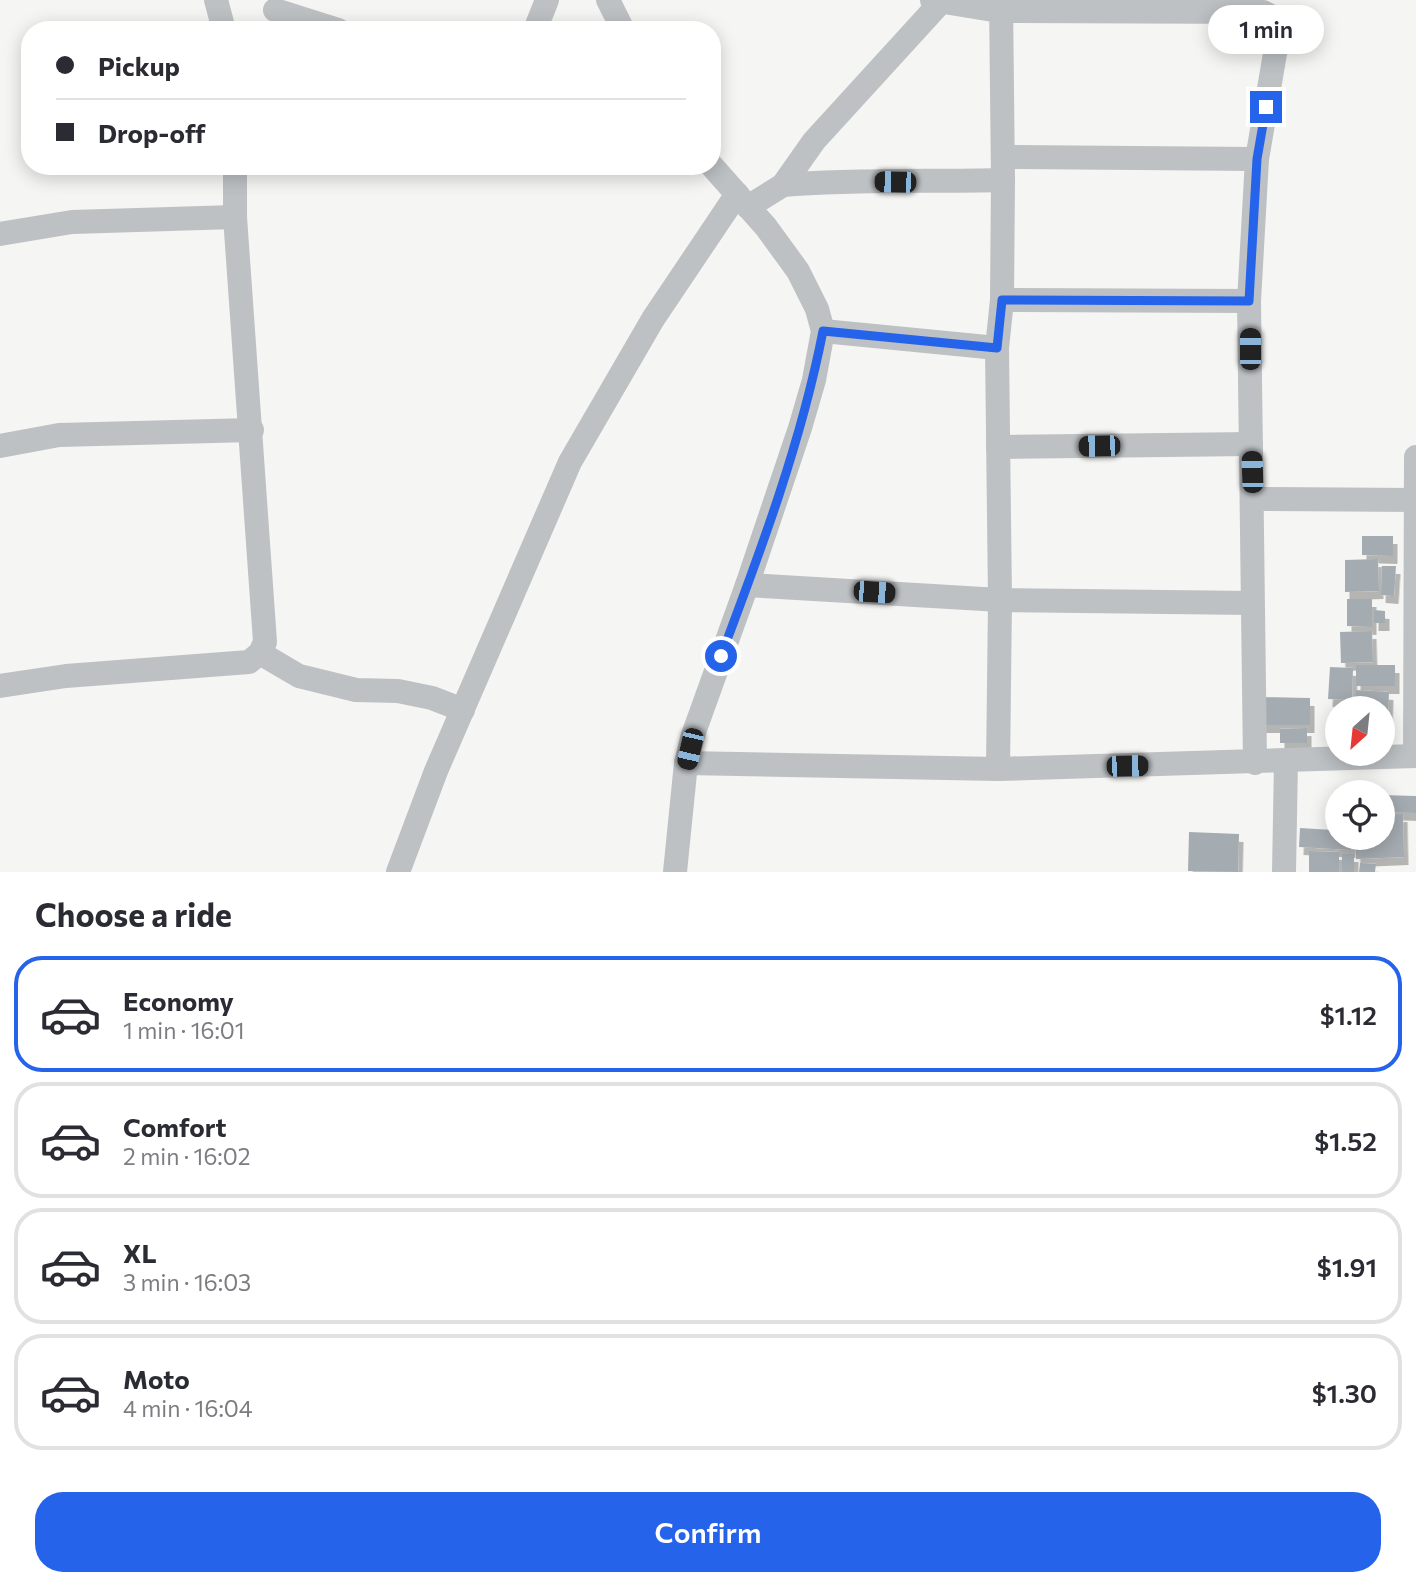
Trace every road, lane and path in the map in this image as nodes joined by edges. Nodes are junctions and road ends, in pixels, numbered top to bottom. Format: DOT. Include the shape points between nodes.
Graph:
graph roads {
  1 [pos="216,0"];
  2 [pos="547,0"];
  3 [pos="608,0"];
  4 [pos="936,1"];
  5 [pos="1000,5"];
  6 [pos="273,13"];
  7 [pos="222,21"];
  8 [pos="304,21"];
  9 [pos="539,21"];
  10 [pos="618,21"];
  11 [pos="1257,159"];
  12 [pos="1003,169"];
  13 [pos="235,175"];
  14 [pos="720,175"];
  15 [pos="783,185"];
  16 [pos="743,201"];
  17 [pos="235,217"];
  18 [pos="0,234"];
  19 [pos="1002,300"];
  20 [pos="1249,301"];
  21 [pos="823,331"];
  22 [pos="997,348"];
  23 [pos="252,430"];
  24 [pos="1251,444"];
  25 [pos="0,446"];
  26 [pos="998,447"];
  27 [pos="1416,457"];
  28 [pos="1253,499"];
  29 [pos="1415,500"];
  30 [pos="747,585"];
  31 [pos="1000,600"];
  32 [pos="1252,603"];
  33 [pos="260,653"];
  34 [pos="0,686"];
  35 [pos="463,710"];
  36 [pos="1415,756"];
  37 [pos="1286,761"];
  38 [pos="686,763"];
  39 [pos="1255,763"];
  40 [pos="998,769"];
  41 [pos="678,830"];
  42 [pos="398,872"];
  43 [pos="658,872"];
  44 [pos="675,872"];
  45 [pos="1284,872"];
  1 -- 7 [label="street"];
  2 -- 9 [label="street"];
  3 -- 10 [label="street"];
  4 -- 5 [label="street"];
  4 -- 15 [label="street" via="814,141"];
  5 -- 11 [label="street" via="1263,12 1277,19 1279,30"];
  5 -- 12 [label="street"];
  6 -- 8 [label="street"];
  11 -- 12 [label="street"];
  11 -- 20 [label="street"];
  12 -- 15 [label="street" via="917,183"];
  12 -- 19 [label="street"];
  13 -- 17 [label="street"];
  14 -- 16 [label="street"];
  15 -- 16 [label="street"];
  16 -- 21 [label="street" via="798,271"];
  16 -- 35 [label="street" via="653,319 570,462"];
  17 -- 18 [label="street" via="72,222"];
  17 -- 23 [label="street"];
  19 -- 20 [label="street"];
  19 -- 22 [label="street"];
  20 -- 24 [label="street"];
  21 -- 22 [label="street"];
  21 -- 30 [label="street" via="800,428"];
  22 -- 26 [label="street"];
  23 -- 25 [label="street" via="59,435"];
  23 -- 33 [label="street" via="265,642"];
  24 -- 26 [label="street"];
  24 -- 28 [label="street"];
  26 -- 31 [label="street"];
  27 -- 29 [label="street"];
  28 -- 29 [label="street"];
  28 -- 32 [label="street"];
  29 -- 36 [label="street"];
  30 -- 31 [label="street"];
  30 -- 38 [label="street"];
  31 -- 32 [label="street"];
  31 -- 40 [label="street"];
  32 -- 39 [label="street"];
  33 -- 34 [label="street" via="248,662 65,676"];
  33 -- 35 [label="street" via="299,676 356,690 432,698"];
  35 -- 42 [label="street"];
  36 -- 37 [label="street"];
  37 -- 39 [label="street"];
  37 -- 45 [label="street"];
  38 -- 40 [label="street"];
  38 -- 41 [label="street"];
  39 -- 40 [label="street"];
  41 -- 43 [label="street"];
  41 -- 44 [label="street"];
}
